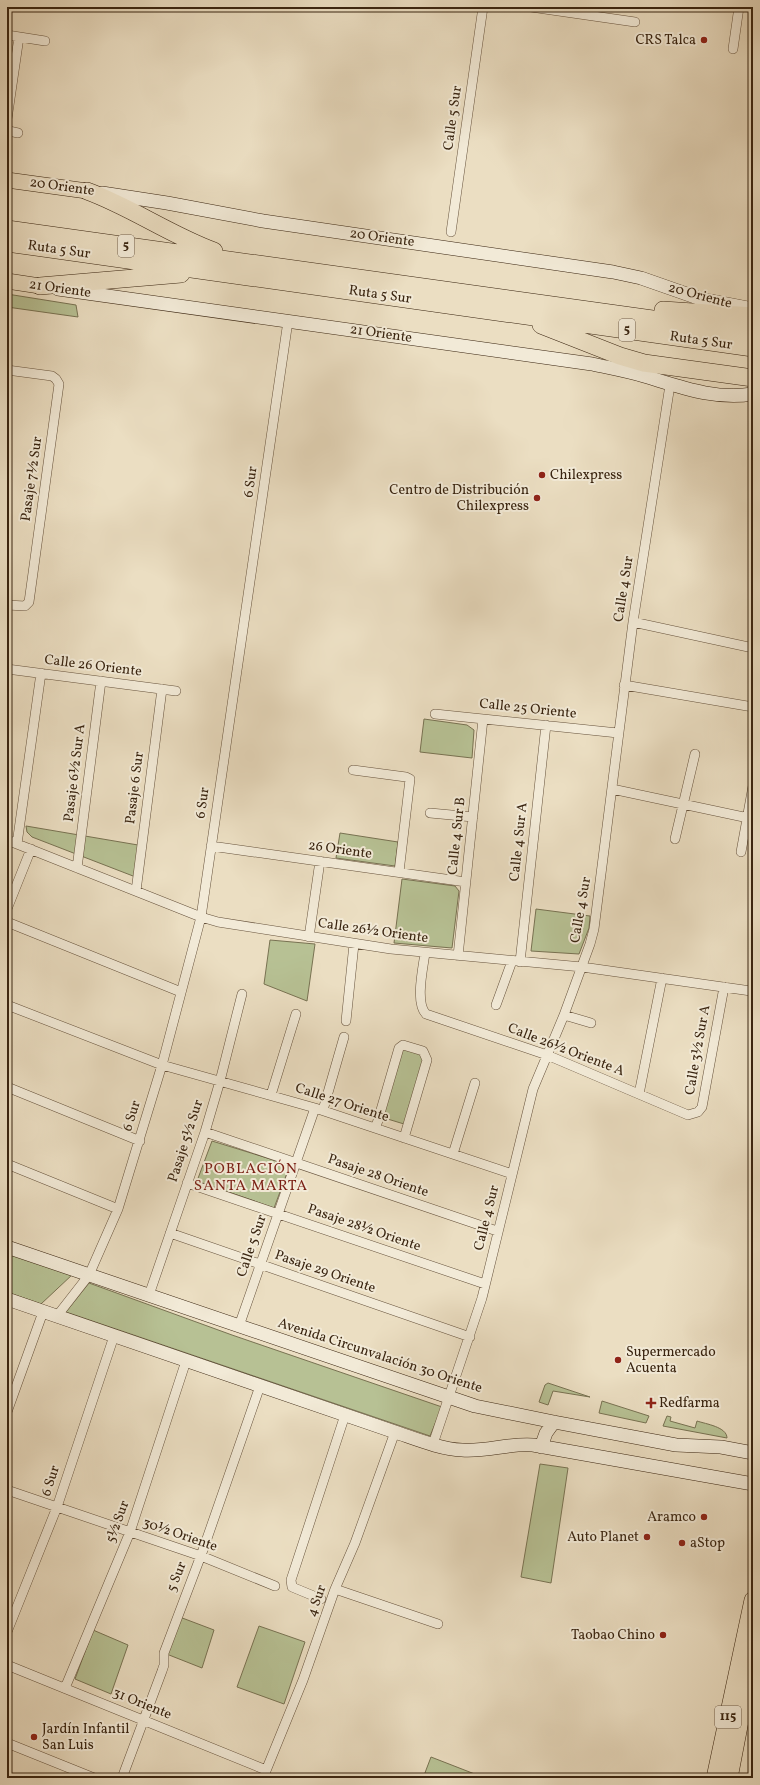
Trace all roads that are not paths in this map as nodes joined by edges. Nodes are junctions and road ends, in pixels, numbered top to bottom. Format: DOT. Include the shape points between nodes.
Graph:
graph roads {
  1 [pos="482,7"];
  2 [pos="531,7"];
  3 [pos="739,7"];
  4 [pos="635,22"];
  5 [pos="7,35"];
  6 [pos="18,37"];
  7 [pos="45,41"];
  8 [pos="732,50"];
  9 [pos="7,119"];
  10 [pos="7,129"];
  11 [pos="18,133"];
  12 [pos="7,180"];
  13 [pos="87,191"];
  14 [pos="7,229"];
  15 [pos="451,232"];
  16 [pos="7,243"];
  17 [pos="245,262"];
  18 [pos="224,273"];
  19 [pos="7,282"];
  20 [pos="40,286"];
  21 [pos="582,309"];
  22 [pos="753,309"];
  23 [pos="500,312"];
  24 [pos="753,316"];
  25 [pos="288,322"];
  26 [pos="753,333"];
  27 [pos="753,348"];
  28 [pos="7,370"];
  29 [pos="753,378"];
  30 [pos="670,385"];
  31 [pos="753,394"];
  32 [pos="7,605"];
  33 [pos="633,622"];
  34 [pos="753,648"];
  35 [pos="7,669"];
  36 [pos="41,673"];
  37 [pos="101,681"];
  38 [pos="624,685"];
  39 [pos="162,689"];
  40 [pos="176,691"];
  41 [pos="753,707"];
  42 [pos="435,714"];
  43 [pos="483,719"];
  44 [pos="546,726"];
  45 [pos="618,733"];
  46 [pos="695,754"];
  47 [pos="353,770"];
  48 [pos="753,786"];
  49 [pos="612,789"];
  50 [pos="683,804"];
  51 [pos="430,813"];
  52 [pos="473,818"];
  53 [pos="750,819"];
  54 [pos="675,839"];
  55 [pos="7,840"];
  56 [pos="17,844"];
  57 [pos="211,846"];
  58 [pos="31,849"];
  59 [pos="741,852"];
  60 [pos="320,861"];
  61 [pos="77,868"];
  62 [pos="399,872"];
  63 [pos="466,882"];
  64 [pos="136,891"];
  65 [pos="7,909"];
  66 [pos="201,917"];
  67 [pos="7,922"];
  68 [pos="308,937"];
  69 [pos="354,944"];
  70 [pos="425,952"];
  71 [pos="458,956"];
  72 [pos="516,961"];
  73 [pos="582,967"];
  74 [pos="662,978"];
  75 [pos="724,987"];
  76 [pos="751,991"];
  77 [pos="181,992"];
  78 [pos="242,994"];
  79 [pos="7,1005"];
  80 [pos="496,1005"];
  81 [pos="296,1014"];
  82 [pos="564,1015"];
  83 [pos="346,1021"];
  84 [pos="591,1023"];
  85 [pos="344,1037"];
  86 [pos="547,1055"];
  87 [pos="162,1065"];
  88 [pos="220,1081"];
  89 [pos="475,1083"];
  90 [pos="7,1087"];
  91 [pos="639,1094"];
  92 [pos="271,1095"];
  93 [pos="319,1109"];
  94 [pos="695,1114"];
  95 [pos="376,1127"];
  96 [pos="205,1132"];
  97 [pos="404,1138"];
  98 [pos="140,1141"];
  99 [pos="453,1154"];
  100 [pos="296,1163"];
  101 [pos="7,1164"];
  102 [pos="512,1174"];
  103 [pos="187,1183"];
  104 [pos="118,1209"];
  105 [pos="278,1214"];
  106 [pos="497,1231"];
  107 [pos="170,1233"];
  108 [pos="7,1247"];
  109 [pos="261,1264"];
  110 [pos="89,1275"];
  111 [pos="485,1284"];
  112 [pos="149,1295"];
  113 [pos="7,1299"];
  114 [pos="43,1312"];
  115 [pos="57,1316"];
  116 [pos="239,1326"];
  117 [pos="114,1336"];
  118 [pos="470,1337"];
  119 [pos="186,1361"];
  120 [pos="260,1386"];
  121 [pos="449,1398"];
  122 [pos="7,1412"];
  123 [pos="345,1415"];
  124 [pos="554,1422"];
  125 [pos="395,1432"];
  126 [pos="433,1444"];
  127 [pos="541,1447"];
  128 [pos="753,1453"];
  129 [pos="753,1484"];
  130 [pos="7,1490"];
  131 [pos="57,1507"];
  132 [pos="130,1532"];
  133 [pos="201,1556"];
  134 [pos="275,1586"];
  135 [pos="336,1589"];
  136 [pos="321,1599"];
  137 [pos="753,1600"];
  138 [pos="438,1624"];
  139 [pos="7,1632"];
  140 [pos="7,1665"];
  141 [pos="753,1665"];
  142 [pos="65,1688"];
  143 [pos="144,1719"];
  144 [pos="7,1744"];
  145 [pos="265,1774"];
  146 [pos="94,1778"];
  147 [pos="122,1778"];
  148 [pos="715,1778"];
  149 [pos="729,1778"];
  1 -- 15 [label="street, Calle 5 Sur"];
  2 -- 4 [label="street"];
  3 -- 8 [label="street"];
  5 -- 6 [label="street"];
  6 -- 7 [label="street"];
  6 -- 9 [label="street"];
  10 -- 11 [label="street" via="9,132"];
  12 -- 13 [label="main road, 20 Oriente"];
  13 -- 17 [label="highway" via="189,241"];
  13 -- 22 [label="main road, 20 Oriente" via="263,221 613,272 641,278 701,299"];
  14 -- 17 [label="highway, Ruta 5 Sur / 5"];
  16 -- 18 [label="highway, Ruta 5 Sur / 5"];
  17 -- 21 [label="highway, Ruta 5 Sur / 5"];
  18 -- 20 [label="highway" via="164,275"];
  18 -- 23 [label="highway, Ruta 5 Sur / 5"];
  19 -- 20 [label="main road, 21 Oriente"];
  20 -- 25 [label="main road, 21 Oriente"];
  21 -- 24 [label="highway" via="626,308"];
  21 -- 26 [label="highway, Ruta 5 Sur / 5"];
  23 -- 27 [label="highway, Ruta 5 Sur / 5"];
  23 -- 29 [label="highway" via="638,362"];
  25 -- 30 [label="main road, 21 Oriente" via="592,364 630,372"];
  25 -- 57 [label="street, 6 Sur"];
  28 -- 32 [label="street, Pasaje 7½ Sur" via="52,376 59,384 29,602 24,606"];
  30 -- 31 [label="main road, 21 Oriente" via="715,395"];
  30 -- 33 [label="street, Calle 4 Sur"];
  33 -- 34 [label="street"];
  33 -- 38 [label="street, Calle 4 Sur"];
  35 -- 36 [label="street, Calle 26 Oriente"];
  36 -- 37 [label="street, Calle 26 Oriente"];
  36 -- 56 [label="street"];
  37 -- 39 [label="street, Calle 26 Oriente"];
  37 -- 61 [label="street, Pasaje 6½ Sur A"];
  38 -- 41 [label="street"];
  38 -- 45 [label="street, Calle 4 Sur"];
  39 -- 40 [label="street, Calle 26 Oriente"];
  39 -- 64 [label="street, Pasaje 6 Sur"];
  42 -- 43 [label="street, Calle 25 Oriente"];
  43 -- 44 [label="street, Calle 25 Oriente"];
  43 -- 52 [label="street, Calle 4 Sur B"];
  44 -- 45 [label="street, Calle 25 Oriente"];
  44 -- 72 [label="street, Calle 4 Sur A"];
  45 -- 49 [label="street, Calle 4 Sur"];
  46 -- 50 [label="street"];
  47 -- 62 [label="street" via="406,777 410,780"];
  48 -- 53 [label="street"];
  49 -- 50 [label="street"];
  49 -- 73 [label="street, Calle 4 Sur" via="596,919"];
  50 -- 53 [label="street"];
  50 -- 54 [label="street"];
  51 -- 52 [label="street"];
  52 -- 63 [label="street, Calle 4 Sur B"];
  53 -- 59 [label="street"];
  55 -- 56 [label="street, Calle 26½ Oriente"];
  56 -- 58 [label="street, Calle 26½ Oriente"];
  57 -- 60 [label="street, 26 Oriente"];
  57 -- 66 [label="street, 6 Sur"];
  58 -- 61 [label="street, Calle 26½ Oriente"];
  58 -- 65 [label="street"];
  60 -- 62 [label="street, 26 Oriente"];
  60 -- 68 [label="street"];
  61 -- 64 [label="street, Calle 26½ Oriente"];
  62 -- 63 [label="street, 26 Oriente"];
  63 -- 71 [label="street, Calle 4 Sur B"];
  64 -- 66 [label="street, Calle 26½ Oriente"];
  66 -- 68 [label="street, Calle 26½ Oriente"];
  66 -- 77 [label="street, 6 Sur"];
  67 -- 77 [label="street"];
  68 -- 69 [label="street, Calle 26½ Oriente"];
  69 -- 70 [label="street, Calle 26½ Oriente"];
  69 -- 83 [label="street"];
  70 -- 71 [label="street, Calle 26½ Oriente"];
  70 -- 86 [label="street, Calle 26½ Oriente A" via="421,997 422,1008 426,1014"];
  71 -- 72 [label="street, Calle 26½ Oriente"];
  72 -- 73 [label="street, Calle 26½ Oriente"];
  72 -- 80 [label="street, Calle 4 Sur A"];
  73 -- 74 [label="street, Calle 26½ Oriente"];
  73 -- 82 [label="street, Calle 4 Sur"];
  74 -- 75 [label="street, Calle 26½ Oriente"];
  74 -- 91 [label="street"];
  75 -- 76 [label="street, Calle 26½ Oriente"];
  75 -- 94 [label="street, Calle 3½ Sur A" via="703,1103"];
  77 -- 87 [label="street, 6 Sur"];
  78 -- 88 [label="street, Pasaje 5½ Sur"];
  79 -- 87 [label="street, Calle 27 Oriente"];
  81 -- 92 [label="street"];
  82 -- 84 [label="street"];
  82 -- 86 [label="street, Calle 4 Sur"];
  85 -- 93 [label="street, Calle 5 Sur"];
  86 -- 91 [label="street, Calle 26½ Oriente A"];
  86 -- 102 [label="street, Calle 4 Sur" via="533,1089"];
  87 -- 88 [label="street, Calle 27 Oriente"];
  87 -- 98 [label="street, 6 Sur"];
  88 -- 92 [label="street, Calle 27 Oriente"];
  88 -- 96 [label="street, Pasaje 5½ Sur"];
  89 -- 99 [label="street"];
  90 -- 98 [label="street"];
  91 -- 94 [label="street, Calle 26½ Oriente A" via="685,1114"];
  92 -- 93 [label="street, Calle 27 Oriente"];
  93 -- 95 [label="street, Calle 27 Oriente"];
  93 -- 100 [label="street, Calle 5 Sur"];
  95 -- 97 [label="street, Calle 27 Oriente"];
  95 -- 97 [label="street" via="401,1046 424,1052 426,1060"];
  96 -- 100 [label="street, Pasaje 28 Oriente"];
  96 -- 103 [label="street, Pasaje 5½ Sur"];
  97 -- 99 [label="street, Calle 27 Oriente"];
  98 -- 104 [label="street, 6 Sur"];
  99 -- 102 [label="street, Calle 27 Oriente"];
  100 -- 105 [label="street, Calle 5 Sur"];
  100 -- 106 [label="street, Pasaje 28 Oriente"];
  101 -- 104 [label="street"];
  102 -- 106 [label="street, Calle 4 Sur"];
  103 -- 105 [label="street, Pasaje 28½ Oriente"];
  103 -- 107 [label="street, Pasaje 5½ Sur"];
  104 -- 110 [label="street, 6 Sur"];
  105 -- 109 [label="street, Calle 5 Sur"];
  105 -- 111 [label="street, Pasaje 28½ Oriente"];
  106 -- 111 [label="street, Calle 4 Sur"];
  107 -- 109 [label="street, Pasaje 29 Oriente"];
  107 -- 112 [label="street, Pasaje 5½ Sur"];
  108 -- 110 [label="main road, Avenida Circunvalación 30 Oriente"];
  109 -- 116 [label="street, Calle 5 Sur"];
  109 -- 118 [label="street, Pasaje 29 Oriente"];
  110 -- 112 [label="main road, Avenida Circunvalación 30 Oriente"];
  110 -- 115 [label="street, 6 Sur"];
  111 -- 118 [label="street, Calle 4 Sur"];
  112 -- 116 [label="main road, Avenida Circunvalación 30 Oriente"];
  113 -- 114 [label="main road"];
  114 -- 115 [label="main road"];
  114 -- 122 [label="street"];
  115 -- 117 [label="main road"];
  116 -- 121 [label="main road, Avenida Circunvalación 30 Oriente"];
  117 -- 119 [label="main road"];
  117 -- 131 [label="street, 6 Sur"];
  118 -- 121 [label="street, Calle 4 Sur"];
  119 -- 120 [label="main road"];
  119 -- 132 [label="street, 5½ Sur"];
  120 -- 123 [label="main road"];
  120 -- 133 [label="street, 5 Sur"];
  121 -- 124 [label="main road, Avenida Circunvalación 30 Oriente"];
  121 -- 126 [label="street, Calle 4 Sur"];
  123 -- 125 [label="main road"];
  123 -- 136 [label="street" via="291,1580 292,1587"];
  124 -- 127 [label="main road" via="546,1432"];
  124 -- 128 [label="main road, Avenida Circunvalación 30 Oriente" via="676,1445 721,1447"];
  125 -- 126 [label="main road"];
  125 -- 135 [label="street, 4 Sur"];
  126 -- 127 [label="main road" via="461,1450 514,1444"];
  127 -- 129 [label="main road"];
  130 -- 131 [label="street, 30½ Oriente"];
  131 -- 132 [label="street, 30½ Oriente"];
  131 -- 139 [label="street, 6 Sur"];
  132 -- 133 [label="street, 30½ Oriente"];
  132 -- 142 [label="street, 5½ Sur"];
  133 -- 134 [label="street, 30½ Oriente"];
  133 -- 143 [label="street, 5 Sur" via="164,1653 162,1672"];
  135 -- 138 [label="street"];
  135 -- 145 [label="street, 4 Sur"];
  137 -- 148 [label="highway, 115"];
  140 -- 142 [label="street, 31 Oriente"];
  141 -- 149 [label="highway, 115"];
  142 -- 143 [label="street, 31 Oriente"];
  143 -- 145 [label="street, 31 Oriente"];
  143 -- 147 [label="street, 5 Sur"];
  144 -- 146 [label="street"];
}
